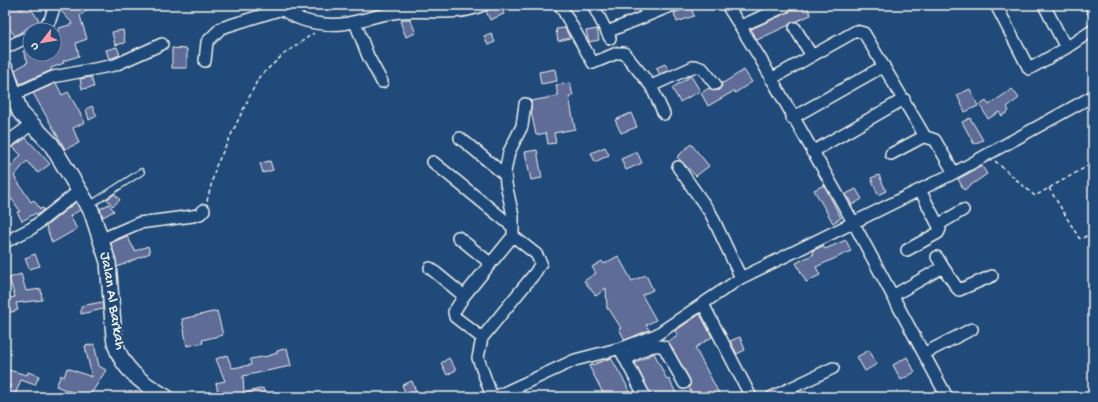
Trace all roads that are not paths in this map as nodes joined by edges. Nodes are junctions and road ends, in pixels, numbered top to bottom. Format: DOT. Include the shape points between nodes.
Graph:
graph roads {
  1 [pos="55,5"];
  2 [pos="484,5"];
  3 [pos="560,5"];
  4 [pos="593,5"];
  5 [pos="673,5"];
  6 [pos="727,5"];
  7 [pos="788,5"];
  8 [pos="996,5"];
  9 [pos="1044,5"];
  10 [pos="1091,5"];
  11 [pos="282,7"];
  12 [pos="646,10"];
  13 [pos="1093,10"];
  14 [pos="48,22"];
  15 [pos="355,22"];
  16 [pos="741,26"];
  17 [pos="795,28"];
  18 [pos="1093,30"];
  19 [pos="22,40"];
  20 [pos="162,44"];
  21 [pos="5,48"];
  22 [pos="1066,48"];
  23 [pos="812,56"];
  24 [pos="205,61"];
  25 [pos="884,66"];
  26 [pos="5,68"];
  27 [pos="771,79"];
  28 [pos="382,82"];
  29 [pos="715,84"];
  30 [pos="651,86"];
  31 [pos="13,95"];
  32 [pos="1093,96"];
  33 [pos="904,99"];
  34 [pos="526,104"];
  35 [pos="664,114"];
  36 [pos="792,118"];
  37 [pos="32,124"];
  38 [pos="923,136"];
  39 [pos="460,138"];
  40 [pos="5,144"];
  41 [pos="812,152"];
  42 [pos="891,154"];
  43 [pos="433,162"];
  44 [pos="678,167"];
  45 [pos="141,172"];
  46 [pos="954,173"];
  47 [pos="505,175"];
  48 [pos="80,190"];
  49 [pos="920,190"];
  50 [pos="89,205"];
  51 [pos="204,210"];
  52 [pos="963,210"];
  53 [pos="853,222"];
  54 [pos="938,225"];
  55 [pos="513,232"];
  56 [pos="458,237"];
  57 [pos="102,238"];
  58 [pos="5,242"];
  59 [pos="907,250"];
  60 [pos="490,263"];
  61 [pos="430,268"];
  62 [pos="992,276"];
  63 [pos="741,278"];
  64 [pos="894,295"];
  65 [pos="464,296"];
  66 [pos="703,304"];
  67 [pos="972,329"];
  68 [pos="482,338"];
  69 [pos="619,348"];
  70 [pos="925,353"];
  71 [pos="626,360"];
  72 [pos="833,368"];
  73 [pos="684,383"];
  74 [pos="166,397"];
  75 [pos="494,397"];
  76 [pos="645,397"];
  77 [pos="751,397"];
  78 [pos="772,397"];
  79 [pos="947,397"];
  1 -- 14 [label="street"];
  2 -- 15 [label="street" via="461,12 393,13"];
  3 -- 30 [label="street" via="594,63 617,53 624,53"];
  4 -- 12 [label="street" via="609,36"];
  5 -- 12 [label="street"];
  6 -- 16 [label="street"];
  7 -- 16 [label="street"];
  8 -- 22 [label="street" via="1028,68"];
  9 -- 22 [label="street"];
  10 -- 13 [label="street"];
  11 -- 15 [label="street" via="298,18 326,25"];
  11 -- 24 [label="street" via="221,28 207,42"];
  15 -- 28 [label="street" via="368,56"];
  16 -- 27 [label="street"];
  17 -- 23 [label="street"];
  18 -- 22 [label="street"];
  19 -- 21 [label="street"];
  20 -- 31 [label="street" via="115,65 53,77"];
  23 -- 25 [label="street" via="860,31 869,37"];
  23 -- 27 [label="street"];
  25 -- 33 [label="street"];
  25 -- 36 [label="street"];
  26 -- 31 [label="street, Jalan Al Barkah"];
  27 -- 36 [label="street"];
  29 -- 30 [label="street" via="703,69 695,66"];
  30 -- 35 [label="street"];
  31 -- 37 [label="street, Jalan Al Barkah" via="20,112"];
  32 -- 46 [label="street"];
  33 -- 38 [label="street"];
  33 -- 41 [label="street"];
  34 -- 47 [label="street" via="519,134 509,152"];
  36 -- 41 [label="street"];
  37 -- 40 [label="street"];
  37 -- 48 [label="street, Jalan Al Barkah" via="51,144"];
  38 -- 42 [label="street"];
  38 -- 46 [label="street" via="935,140"];
  39 -- 47 [label="street"];
  41 -- 53 [label="street"];
  43 -- 55 [label="street"];
  44 -- 63 [label="street" via="711,214"];
  45 -- 50 [label="lane"];
  46 -- 49 [label="street"];
  47 -- 55 [label="street" via="513,216"];
  48 -- 50 [label="street, Jalan Al Barkah"];
  48 -- 58 [label="street" via="32,228"];
  49 -- 53 [label="street"];
  49 -- 54 [label="street"];
  50 -- 57 [label="street, Jalan Al Barkah"];
  51 -- 57 [label="street" via="193,216 139,224"];
  52 -- 54 [label="street"];
  53 -- 63 [label="street"];
  53 -- 64 [label="street"];
  54 -- 59 [label="street" via="938,233"];
  55 -- 60 [label="street"];
  55 -- 68 [label="street" via="536,254 541,263 536,274"];
  56 -- 60 [label="street"];
  57 -- 74 [label="street, Jalan Al Barkah" via="108,262 116,347 130,371 140,381"];
  60 -- 65 [label="street"];
  61 -- 65 [label="street"];
  62 -- 64 [label="street" via="959,290 940,262"];
  63 -- 66 [label="street"];
  64 -- 70 [label="street"];
  65 -- 68 [label="street" via="456,306 455,317"];
  66 -- 69 [label="street" via="656,335"];
  66 -- 77 [label="street"];
  67 -- 70 [label="street"];
  68 -- 75 [label="street" via="478,358"];
  69 -- 71 [label="street"];
  69 -- 75 [label="street" via="575,360"];
  70 -- 79 [label="street"];
  71 -- 73 [label="street" via="647,348 664,347"];
  71 -- 76 [label="street"];
  72 -- 78 [label="street"];
}
